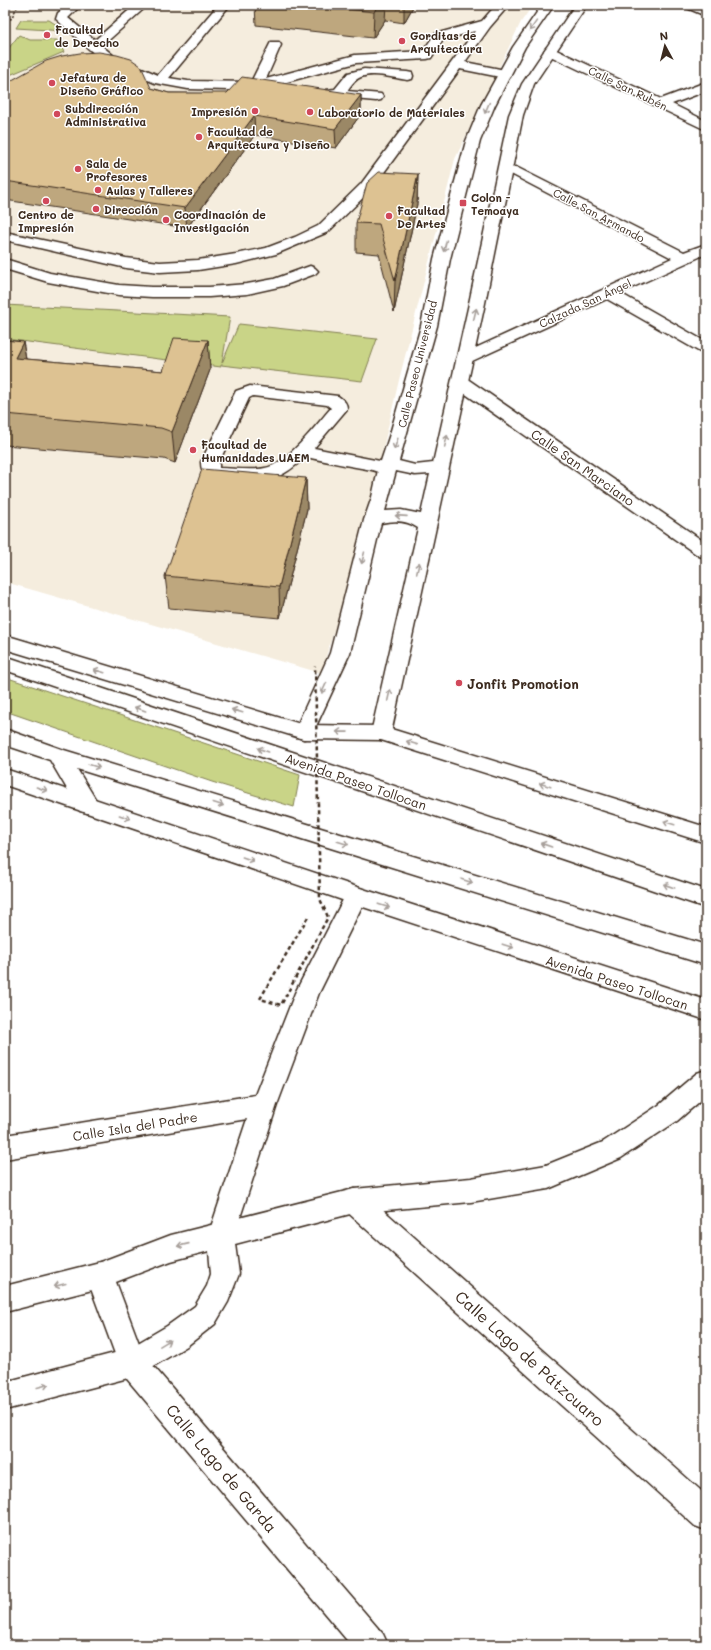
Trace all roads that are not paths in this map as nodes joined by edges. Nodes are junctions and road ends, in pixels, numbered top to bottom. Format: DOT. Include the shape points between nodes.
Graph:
graph roads {
  1 [pos="75,5"];
  2 [pos="142,5"];
  3 [pos="224,5"];
  4 [pos="503,5"];
  5 [pos="548,5"];
  6 [pos="581,5"];
  7 [pos="691,5"];
  8 [pos="706,12"];
  9 [pos="486,24"];
  10 [pos="275,45"];
  11 [pos="94,46"];
  12 [pos="550,51"];
  13 [pos="456,64"];
  14 [pos="505,74"];
  15 [pos="407,76"];
  16 [pos="160,80"];
  17 [pos="256,86"];
  18 [pos="706,86"];
  19 [pos="294,89"];
  20 [pos="320,92"];
  21 [pos="338,94"];
  22 [pos="376,97"];
  23 [pos="661,104"];
  24 [pos="706,126"];
  25 [pos="516,171"];
  26 [pos="5,236"];
  27 [pos="706,248"];
  28 [pos="683,258"];
  29 [pos="126,263"];
  30 [pos="5,264"];
  31 [pos="160,267"];
  32 [pos="310,271"];
  33 [pos="118,290"];
  34 [pos="152,292"];
  35 [pos="608,293"];
  36 [pos="706,349"];
  37 [pos="464,359"];
  38 [pos="460,382"];
  39 [pos="303,451"];
  40 [pos="388,467"];
  41 [pos="440,467"];
  42 [pos="373,520"];
  43 [pos="428,526"];
  44 [pos="706,552"];
  45 [pos="5,642"];
  46 [pos="5,664"];
  47 [pos="304,732"];
  48 [pos="381,733"];
  49 [pos="5,737"];
  50 [pos="57,755"];
  51 [pos="5,777"];
  52 [pos="88,805"];
  53 [pos="706,835"];
  54 [pos="356,896"];
  55 [pos="706,899"];
  56 [pos="706,955"];
  57 [pos="706,1010"];
  58 [pos="706,1080"];
  59 [pos="264,1105"];
  60 [pos="5,1147"];
  61 [pos="354,1201"];
  62 [pos="221,1236"];
  63 [pos="100,1275"];
  64 [pos="5,1299"];
  65 [pos="132,1363"];
  66 [pos="5,1396"];
  67 [pos="706,1515"];
  68 [pos="372,1645"];
  1 -- 11 [label="main road" via="61,18"];
  2 -- 11 [label="main road"];
  3 -- 16 [label="main road"];
  4 -- 9 [label="main road"];
  5 -- 14 [label="main road, Calle Paseo Universidad, one-way" via="519,47"];
  6 -- 12 [label="main road"];
  7 -- 8 [label="main road"];
  9 -- 13 [label="main road"];
  9 -- 17 [label="main road" via="439,37 427,55 355,59"];
  10 -- 17 [label="main road"];
  11 -- 16 [label="main road" via="110,59"];
  12 -- 23 [label="main road, Calle San Rubén"];
  37 -- 12 [label="main road, one-way" via="516,115 528,84"];
  13 -- 14 [label="main road"];
  13 -- 31 [label="main road" via="366,187 323,229 271,251 198,265"];
  14 -- 40 [label="main road, Calle Paseo Universidad, one-way" via="488,104 467,161 442,260 429,326"];
  15 -- 21 [label="main road" via="359,74 353,76"];
  16 -- 17 [label="main road" via="188,85"];
  17 -- 19 [label="main road"];
  18 -- 23 [label="main road"];
  20 -- 21 [label="main road"];
  21 -- 22 [label="main road"];
  23 -- 24 [label="main road, Calle San Rubén"];
  25 -- 28 [label="main road, Calle San Armando"];
  26 -- 29 [label="main road"];
  27 -- 28 [label="main road, Calzada San Ángel"];
  28 -- 35 [label="main road, Calzada San Ángel"];
  29 -- 31 [label="main road"];
  29 -- 33 [label="main road"];
  30 -- 33 [label="main road" via="48,277"];
  31 -- 34 [label="main road"];
  32 -- 34 [label="main road" via="278,283 247,289"];
  33 -- 34 [label="main road"];
  35 -- 36 [label="main road"];
  35 -- 37 [label="main road, Calzada San Ángel"];
  37 -- 38 [label="main road"];
  41 -- 38 [label="main road, one-way"];
  38 -- 44 [label="main road, Calle San Marciano"];
  39 -- 39 [label="main road" via="339,406 332,400 250,391 242,395 209,468 215,474 264,474 280,469"];
  39 -- 40 [label="main road"];
  40 -- 41 [label="main road" via="408,470"];
  40 -- 42 [label="main road, Calle Paseo Universidad"];
  41 -- 43 [label="main road"];
  43 -- 42 [label="main road, one-way" via="409,516 384,516"];
  42 -- 47 [label="main road, Calle Paseo Universidad, one-way" via="340,653"];
  48 -- 43 [label="main road, one-way"];
  47 -- 45 [label="main road, one-way"];
  55 -- 46 [label="main road, Avenida Paseo Tollocan, one-way"];
  48 -- 47 [label="main road, one-way"];
  53 -- 48 [label="main road, one-way"];
  49 -- 50 [label="main road"];
  50 -- 52 [label="main road"];
  50 -- 56 [label="main road, one-way"];
  51 -- 52 [label="main road, Avenida Paseo Tollocan, one-way"];
  52 -- 54 [label="main road, Avenida Paseo Tollocan, one-way"];
  54 -- 57 [label="main road, Avenida Paseo Tollocan, one-way"];
  54 -- 59 [label="main road" via="307,993"];
  58 -- 61 [label="main road" via="668,1113 612,1150 548,1176 471,1190"];
  59 -- 60 [label="main road, Calle Isla del Padre"];
  59 -- 62 [label="main road"];
  61 -- 62 [label="main road"];
  61 -- 67 [label="main road, Calle Lago de Pátzcuaro"];
  62 -- 63 [label="main road, one-way" via="170,1248"];
  65 -- 62 [label="main road, one-way" via="205,1315 218,1293 225,1274"];
  63 -- 64 [label="main road, one-way"];
  63 -- 65 [label="main road, Calle Lago de Garda"];
  66 -- 65 [label="main road, one-way"];
  65 -- 68 [label="main road, Calle Lago de Garda"];
}
